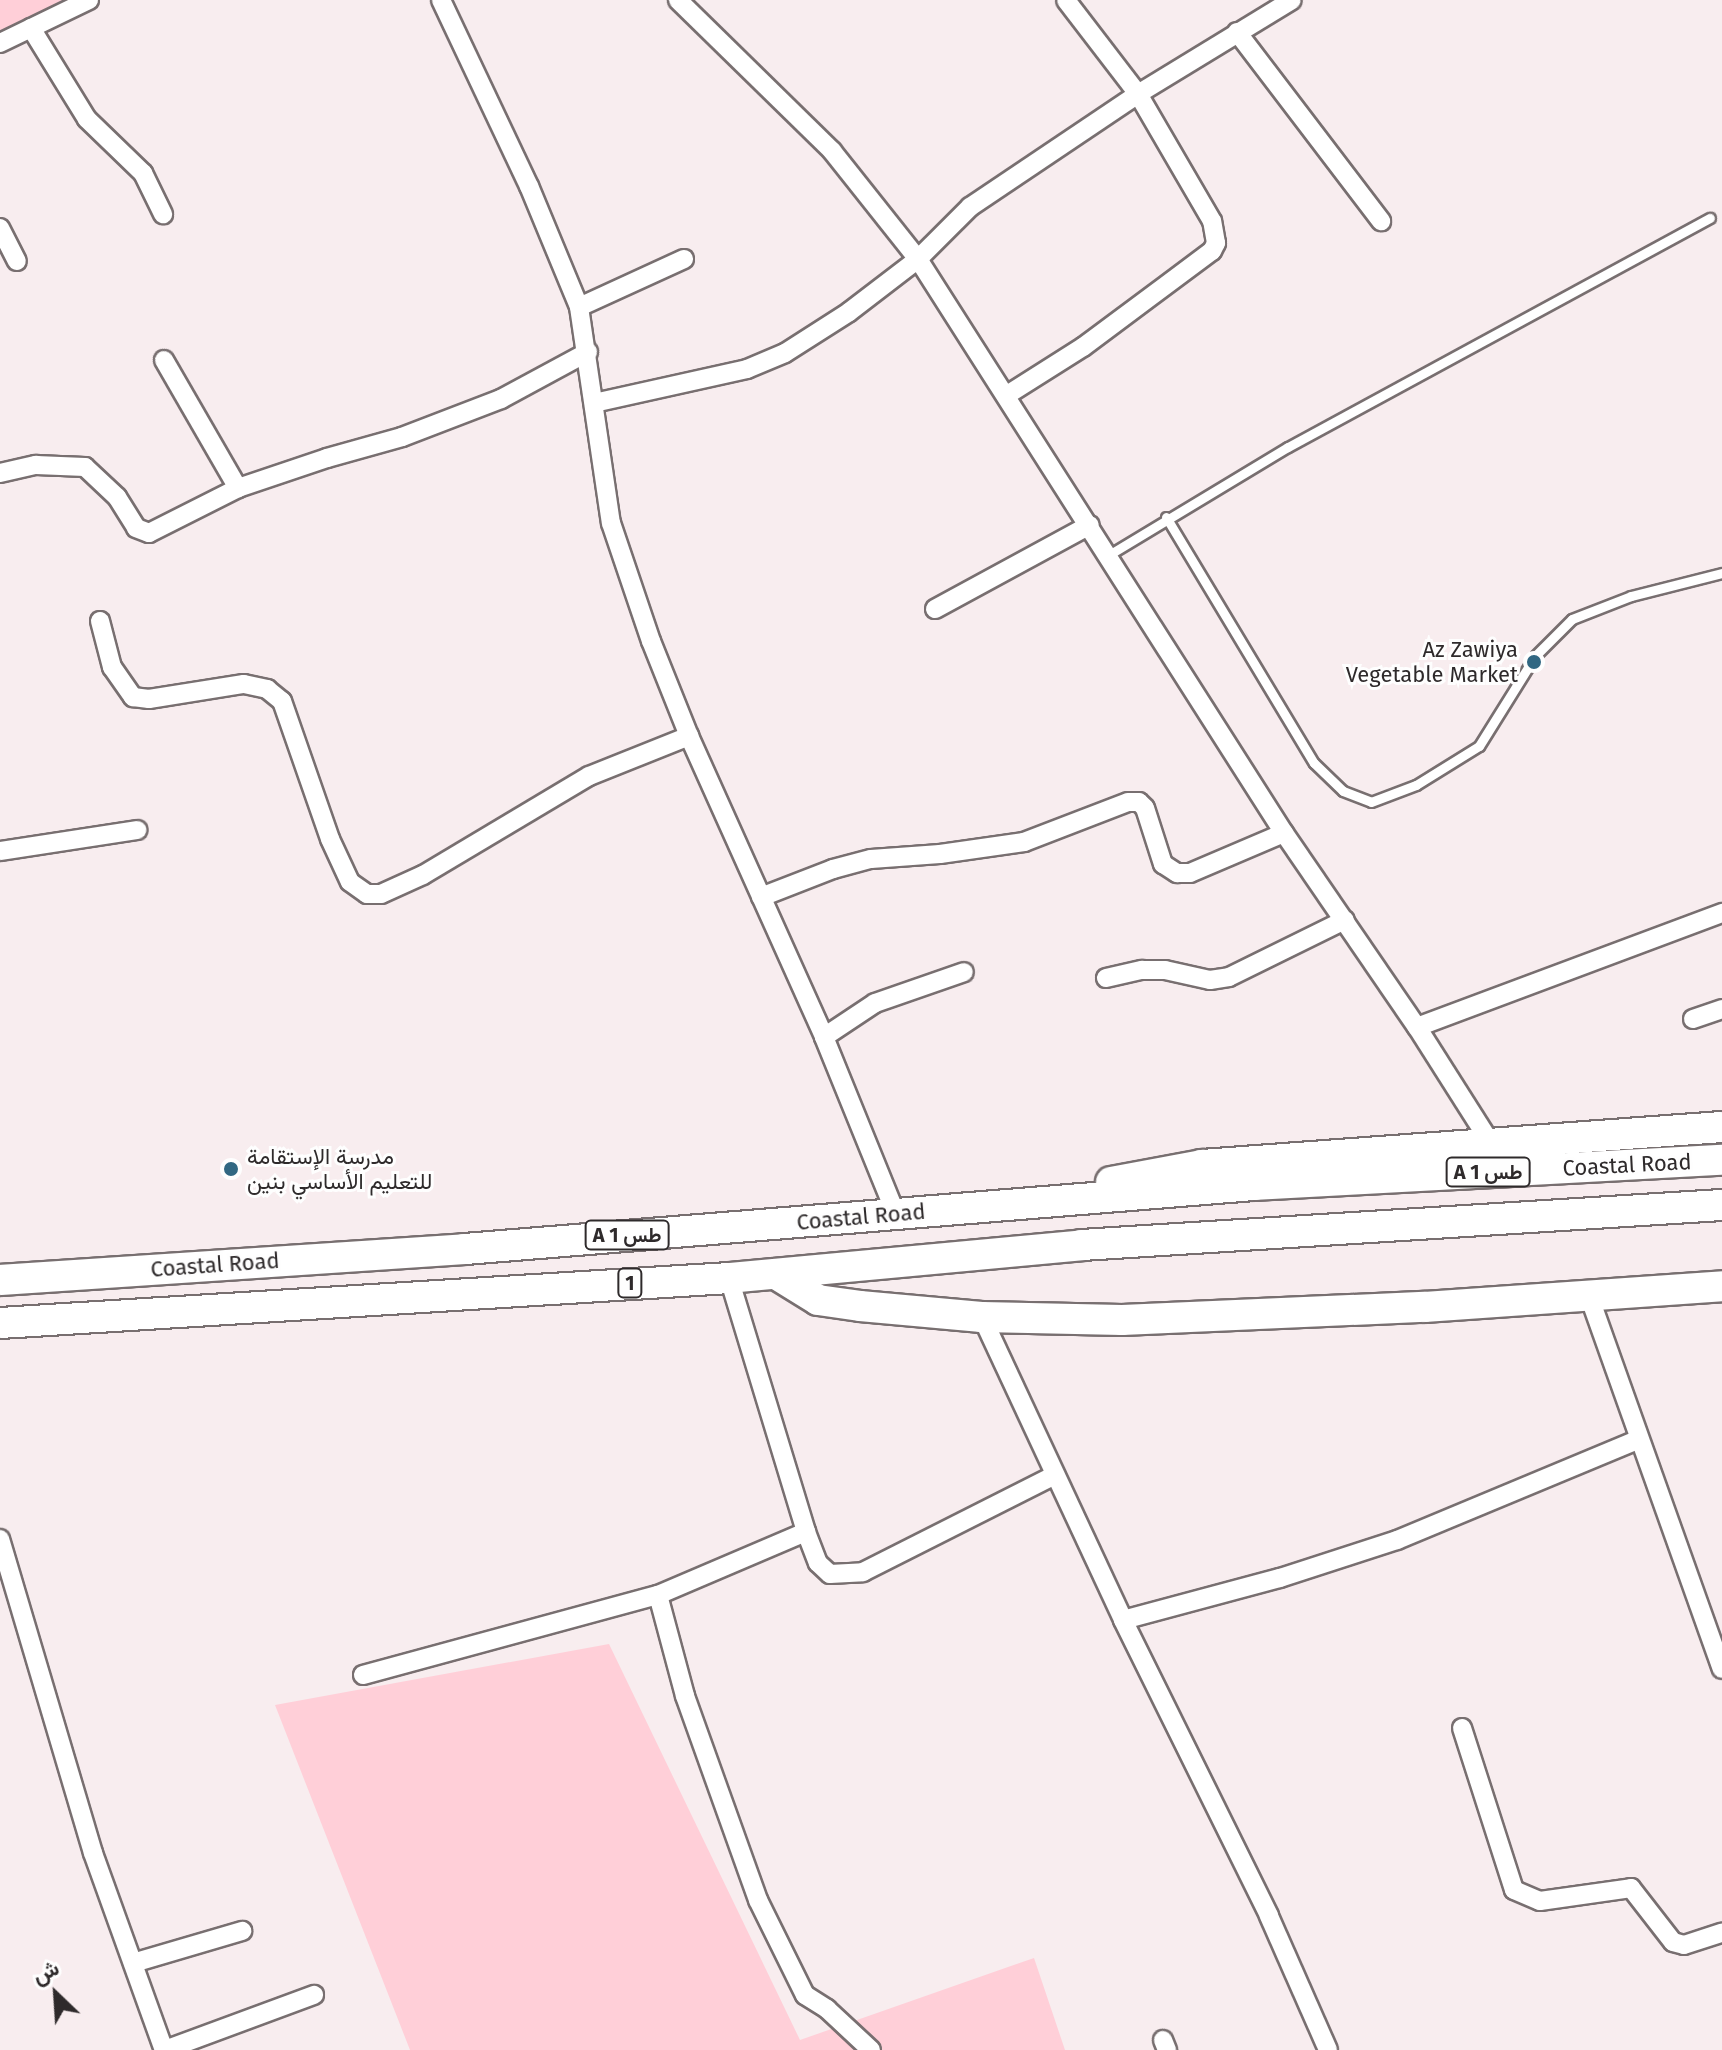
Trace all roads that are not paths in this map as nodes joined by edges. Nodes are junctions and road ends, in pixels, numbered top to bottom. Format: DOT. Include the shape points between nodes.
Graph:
graph roads {
  1 [pos="89,0"];
  2 [pos="441,0"];
  3 [pos="678,0"];
  4 [pos="1066,0"];
  5 [pos="1292,0"];
  6 [pos="31,28"];
  7 [pos="1237,32"];
  8 [pos="0,43"];
  9 [pos="1138,94"];
  10 [pos="163,214"];
  11 [pos="1710,218"];
  12 [pos="1381,221"];
  13 [pos="0,228"];
  14 [pos="684,259"];
  15 [pos="918,259"];
  16 [pos="17,261"];
  17 [pos="579,307"];
  18 [pos="588,352"];
  19 [pos="164,360"];
  20 [pos="1007,395"];
  21 [pos="594,403"];
  22 [pos="0,473"];
  23 [pos="238,488"];
  24 [pos="1166,517"];
  25 [pos="1090,525"];
  26 [pos="1107,556"];
  27 [pos="1722,573"];
  28 [pos="935,609"];
  29 [pos="100,621"];
  30 [pos="689,736"];
  31 [pos="137,830"];
  32 [pos="1284,833"];
  33 [pos="0,851"];
  34 [pos="761,897"];
  35 [pos="1722,913"];
  36 [pos="1345,920"];
  37 [pos="964,972"];
  38 [pos="1106,978"];
  39 [pos="1722,1009"];
  40 [pos="1693,1019"];
  41 [pos="1417,1027"];
  42 [pos="824,1037"];
  43 [pos="1722,1127"];
  44 [pos="1490,1142"];
  45 [pos="1722,1160"];
  46 [pos="1037,1202"];
  47 [pos="1722,1205"];
  48 [pos="896,1214"];
  49 [pos="1260,1233"];
  50 [pos="776,1274"];
  51 [pos="729,1278"];
  52 [pos="0,1280"];
  53 [pos="1722,1286"];
  54 [pos="1588,1293"];
  55 [pos="982,1317"];
  56 [pos="3,1324"];
  57 [pos="1637,1440"];
  58 [pos="1055,1475"];
  59 [pos="806,1532"];
  60 [pos="0,1539"];
  61 [pos="4,1565"];
  62 [pos="658,1595"];
  63 [pos="1123,1620"];
  64 [pos="1722,1669"];
  65 [pos="363,1675"];
  66 [pos="1462,1728"];
  67 [pos="242,1931"];
  68 [pos="1722,1933"];
  69 [pos="133,1963"];
  70 [pos="314,1995"];
  71 [pos="165,2050"];
  72 [pos="871,2050"];
  73 [pos="1328,2050"];
  1 -- 6 [label="street"];
  2 -- 17 [label="street" via="529,186"];
  3 -- 15 [label="street" via="832,151"];
  4 -- 9 [label="street"];
  5 -- 7 [label="street"];
  6 -- 8 [label="street"];
  6 -- 10 [label="street" via="87,119 143,173"];
  7 -- 9 [label="street"];
  7 -- 12 [label="street"];
  9 -- 15 [label="street" via="970,207"];
  9 -- 20 [label="street" via="1212,221 1216,243 1083,347"];
  11 -- 24 [label="lane"];
  13 -- 16 [label="street"];
  14 -- 17 [label="street"];
  15 -- 20 [label="street"];
  15 -- 21 [label="street" via="849,312 766,362"];
  17 -- 18 [label="street"];
  18 -- 21 [label="street"];
  18 -- 23 [label="street" via="501,399 416,432"];
  19 -- 23 [label="street"];
  20 -- 25 [label="street"];
  21 -- 30 [label="street" via="611,523"];
  22 -- 23 [label="street" via="36,465 85,467 117,497 136,528 149,533"];
  24 -- 26 [label="lane"];
  24 -- 27 [label="lane" via="1314,763 1343,791 1371,802 1416,785 1479,746 1535,656 1572,619 1631,596"];
  25 -- 26 [label="street"];
  25 -- 28 [label="street"];
  26 -- 32 [label="street"];
  29 -- 30 [label="street" via="112,667 133,697 244,684 267,689 282,701 330,839 350,882 367,894 381,894 423,875 589,776"];
  30 -- 34 [label="street"];
  31 -- 33 [label="street"];
  32 -- 34 [label="street" via="1190,873 1177,873 1163,864 1145,808 1128,802 1024,842 871,859"];
  32 -- 36 [label="street"];
  34 -- 42 [label="street"];
  35 -- 41 [label="street"];
  36 -- 38 [label="street" via="1229,977 1210,980 1142,970"];
  36 -- 41 [label="street"];
  37 -- 42 [label="street" via="875,1003"];
  39 -- 40 [label="street"];
  41 -- 44 [label="street"];
  42 -- 48 [label="street"];
  43 -- 44 [label="highway"];
  44 -- 46 [label="highway" via="1148,1172"];
  45 -- 46 [label="highway, Coastal Road / A 1 طس"];
  46 -- 48 [label="highway, Coastal Road / A 1 طس"];
  47 -- 49 [label="highway, Coastal Road / A 1 طس"];
  48 -- 52 [label="highway, Coastal Road / A 1 طس"];
  49 -- 50 [label="highway, Coastal Road / 1"];
  50 -- 51 [label="highway, Coastal Road / 1"];
  50 -- 55 [label="highway" via="818,1300"];
  51 -- 56 [label="highway, Coastal Road / 1"];
  51 -- 59 [label="street"];
  53 -- 54 [label="highway"];
  54 -- 55 [label="highway" via="1259,1316"];
  54 -- 57 [label="street"];
  55 -- 58 [label="street"];
  57 -- 63 [label="street" via="1397,1540"];
  57 -- 64 [label="street"];
  58 -- 59 [label="street" via="863,1572 830,1574 818,1563"];
  58 -- 63 [label="street"];
  59 -- 62 [label="street"];
  60 -- 61 [label="street"];
  61 -- 69 [label="street" via="93,1853"];
  62 -- 65 [label="street"];
  62 -- 72 [label="street" via="685,1696 758,1900 805,1995"];
  63 -- 73 [label="street" via="1269,1916"];
  66 -- 68 [label="street" via="1514,1890 1540,1901 1631,1888 1673,1942 1684,1945"];
  67 -- 69 [label="street"];
  69 -- 71 [label="street"];
  70 -- 71 [label="street"];
}
